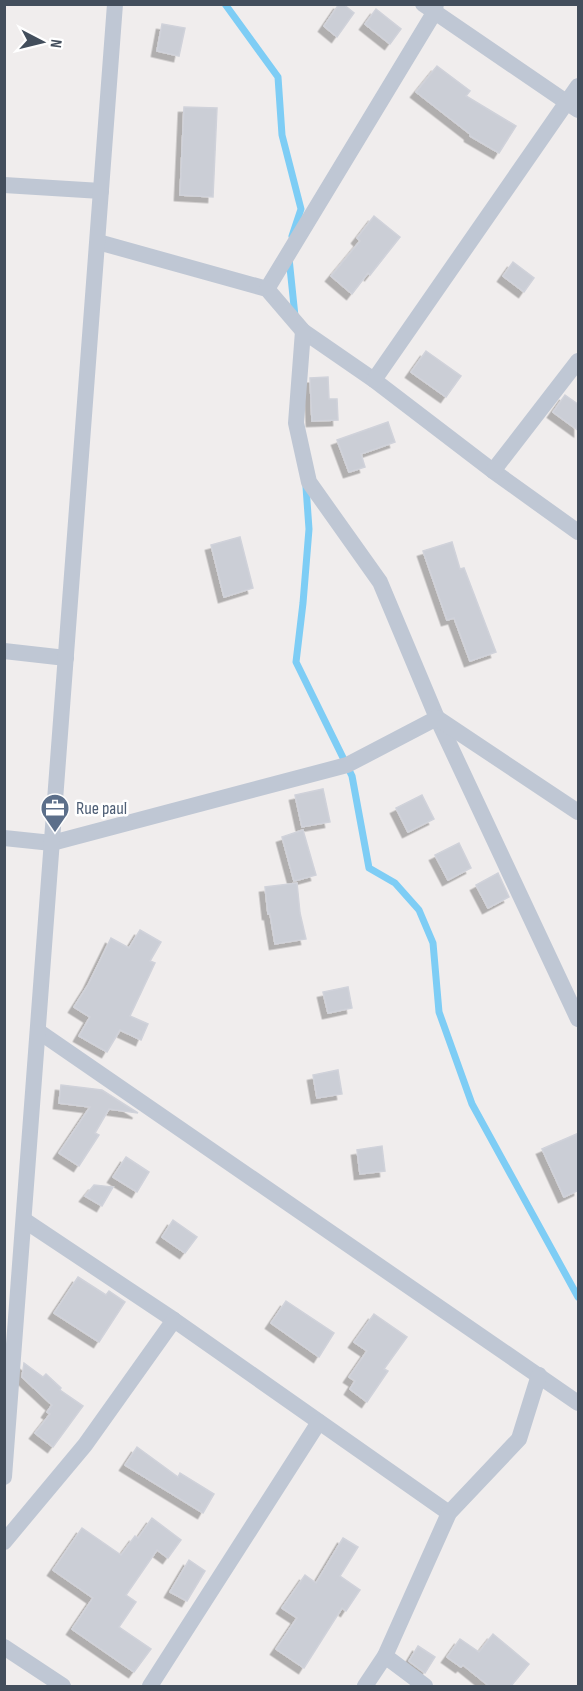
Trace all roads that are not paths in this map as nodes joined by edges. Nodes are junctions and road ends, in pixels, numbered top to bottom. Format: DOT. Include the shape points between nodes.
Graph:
graph roads {
  1 [pos="115,4"];
  2 [pos="431,7"];
  3 [pos="579,86"];
  4 [pos="573,106"];
  5 [pos="4,185"];
  6 [pos="101,191"];
  7 [pos="98,242"];
  8 [pos="267,289"];
  9 [pos="303,331"];
  10 [pos="579,361"];
  11 [pos="374,380"];
  12 [pos="493,471"];
  13 [pos="579,532"];
  14 [pos="4,651"];
  15 [pos="66,658"];
  16 [pos="438,718"];
  17 [pos="579,812"];
  18 [pos="4,838"];
  19 [pos="52,843"];
  20 [pos="579,1019"];
  21 [pos="38,1031"];
  22 [pos="24,1220"];
  23 [pos="174,1320"];
  24 [pos="539,1375"];
  25 [pos="8,1394"];
  26 [pos="579,1402"];
  27 [pos="319,1422"];
  28 [pos="4,1477"];
  29 [pos="449,1513"];
  30 [pos="4,1542"];
  31 [pos="4,1647"];
  32 [pos="385,1656"];
  33 [pos="63,1686"];
  34 [pos="150,1686"];
  35 [pos="364,1686"];
  36 [pos="425,1686"];
  1 -- 6 [label="street"];
  2 -- 4 [label="street"];
  2 -- 8 [label="street"];
  3 -- 4 [label="street"];
  4 -- 11 [label="street"];
  5 -- 6 [label="street"];
  6 -- 7 [label="street"];
  7 -- 8 [label="street"];
  7 -- 15 [label="street"];
  8 -- 9 [label="street"];
  9 -- 11 [label="street"];
  9 -- 16 [label="street" via="297,423 309,482 380,582"];
  10 -- 12 [label="street"];
  11 -- 12 [label="street"];
  12 -- 13 [label="street"];
  14 -- 15 [label="street"];
  15 -- 19 [label="street"];
  16 -- 17 [label="street"];
  16 -- 19 [label="street" via="347,765"];
  16 -- 20 [label="street"];
  18 -- 19 [label="street"];
  19 -- 21 [label="street"];
  21 -- 22 [label="street"];
  21 -- 24 [label="street"];
  22 -- 23 [label="street"];
  22 -- 25 [label="street"];
  23 -- 27 [label="street"];
  23 -- 30 [label="street" via="85,1445"];
  24 -- 26 [label="street"];
  24 -- 29 [label="street" via="519,1439"];
  25 -- 28 [label="street"];
  27 -- 29 [label="street"];
  27 -- 34 [label="street"];
  29 -- 32 [label="street"];
  31 -- 33 [label="street"];
  32 -- 35 [label="street"];
  32 -- 36 [label="street"];
}
